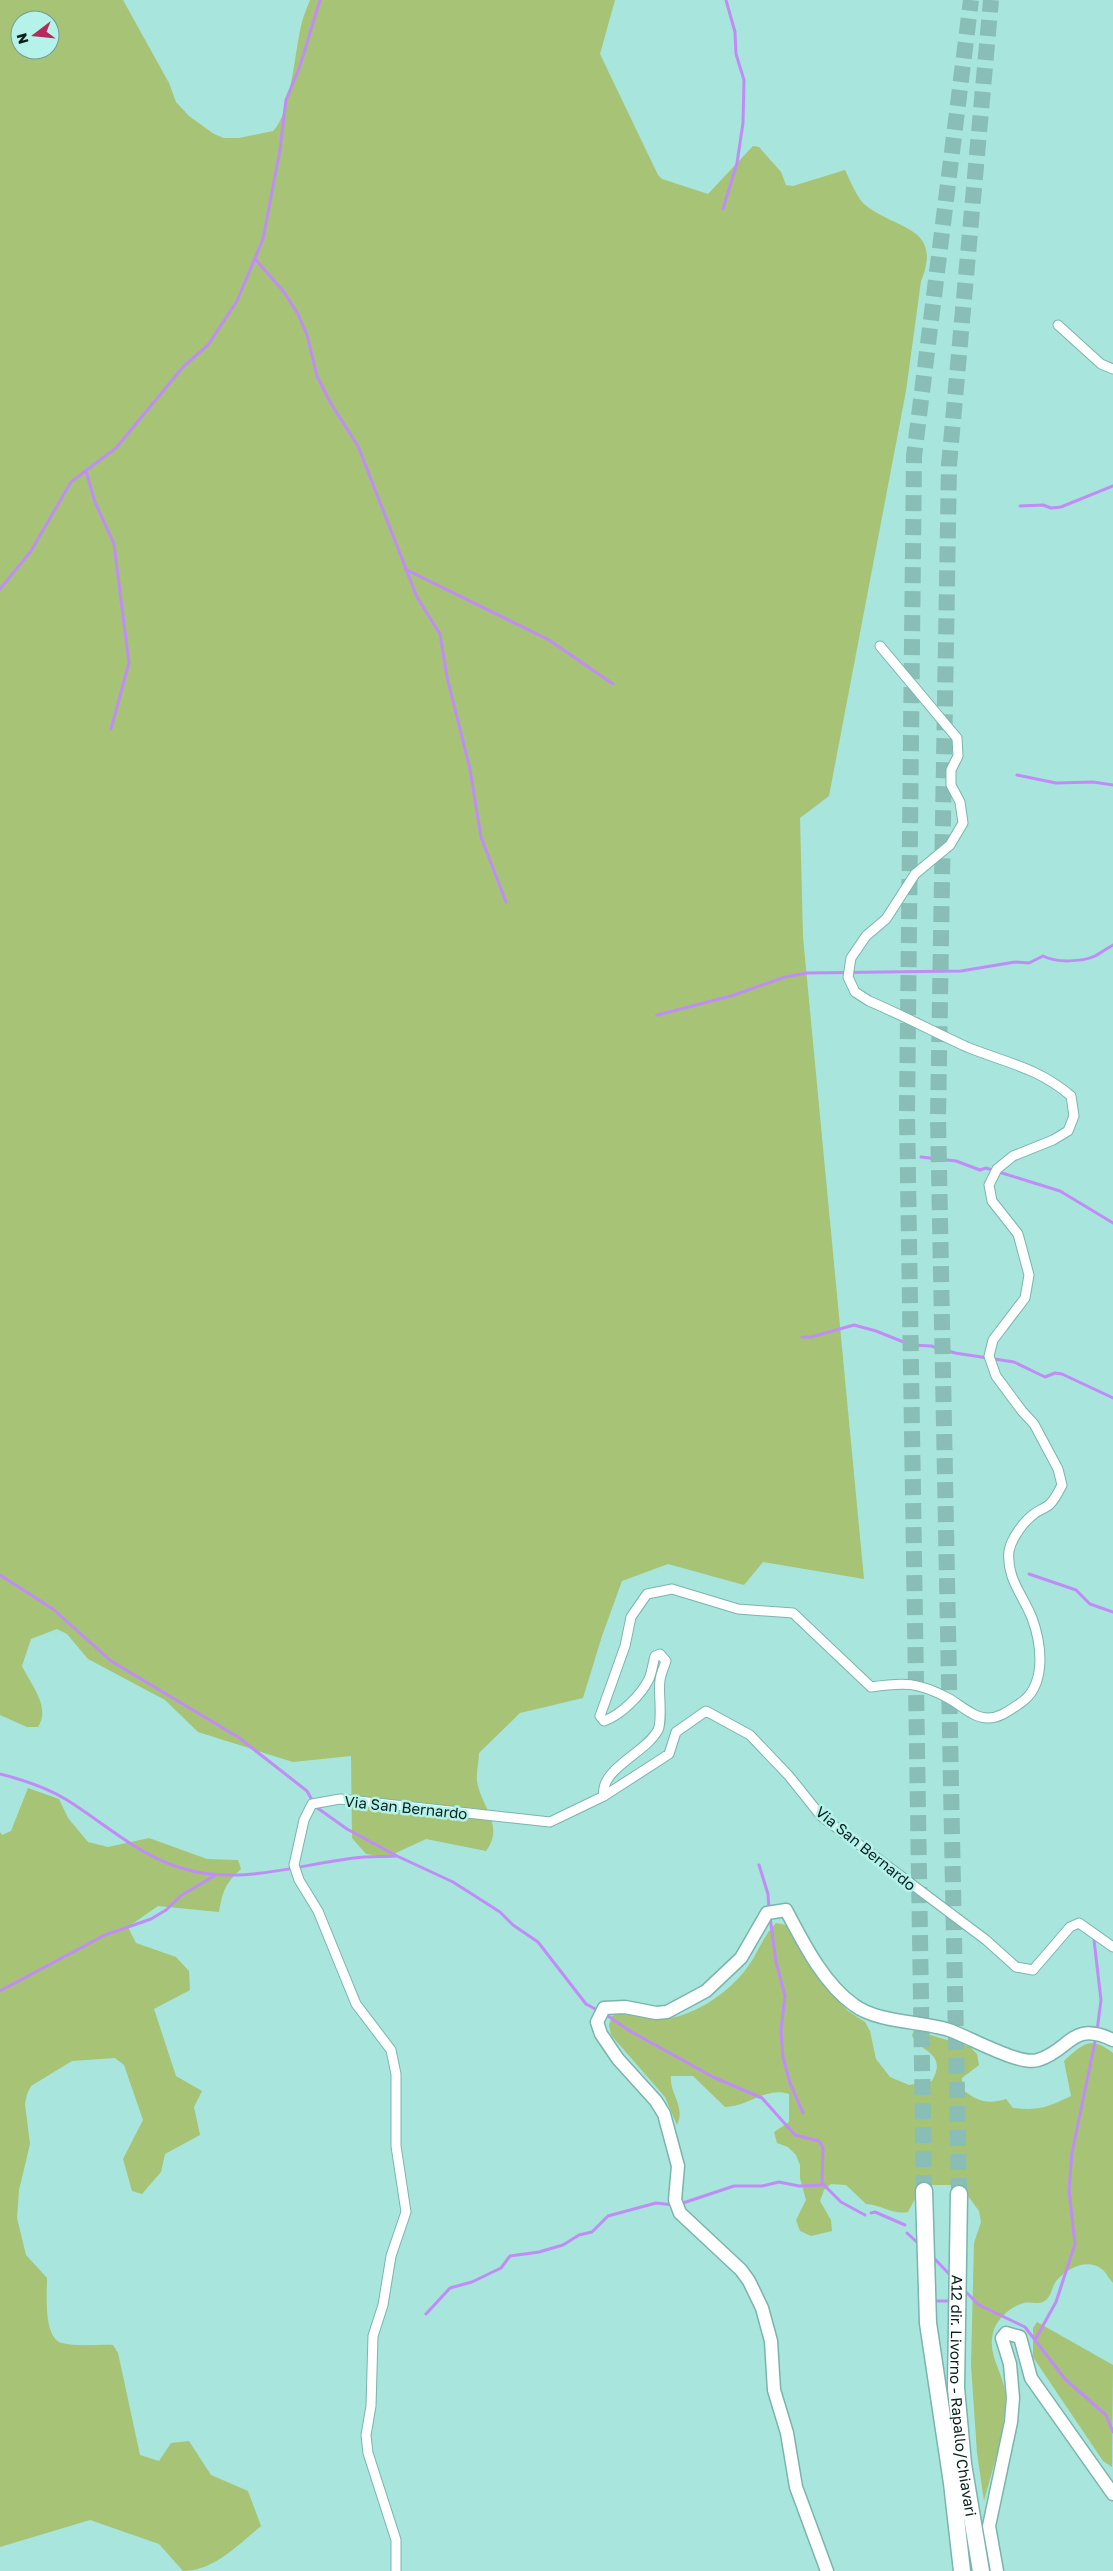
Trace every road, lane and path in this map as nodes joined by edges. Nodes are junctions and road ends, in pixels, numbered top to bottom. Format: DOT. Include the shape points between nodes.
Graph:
graph roads {
  1 [pos="1058,325"];
  2 [pos="1113,369"];
  3 [pos="880,646"];
  4 [pos="604,1796"];
  5 [pos="1113,1946"];
  6 [pos="1113,2040"];
  7 [pos="924,2191"];
  8 [pos="959,2194"];
  9 [pos="1113,2494"];
  10 [pos="396,2571"];
  11 [pos="826,2571"];
  12 [pos="962,2571"];
  13 [pos="981,2571"];
  14 [pos="996,2571"];
  1 -- 2 [label="street" via="1101,364"];
  3 -- 4 [label="street" via="957,738 958,756 950,770 951,785 960,802 963,823 950,845 915,874 886,919 866,936 851,958 848,978 854,992 869,1001 967,1046 1032,1070 1052,1080 1071,1096 1074,1116 1068,1131 1013,1156 997,1169 989,1185 992,1201 1018,1234 1029,1275 1025,1298 993,1340 989,1356 996,1376 1034,1424 1058,1468 1062,1485 1051,1504 1033,1515 1009,1549 1009,1570 1032,1616 1038,1638 1036,1686 1027,1700 1002,1715 976,1716 927,1689 902,1683 871,1687 792,1613 738,1609 672,1589 647,1594 631,1617 625,1646 600,1716 604,1721 617,1715 636,1696 649,1678 654,1656 660,1654 666,1661 660,1679 658,1729 646,1744 608,1776 603,1788"];
  4 -- 5 [label="street, Via San Bernardo" via="668,1754 676,1732 706,1711 750,1735 821,1816 986,1940 1016,1967 1033,1970 1070,1927 1079,1922"];
  4 -- 10 [label="street, Via San Bernardo" via="550,1822 340,1799 317,1803 304,1820 294,1865 299,1880 318,1911 356,2004 391,2050 396,2074 396,2146 406,2212 391,2256 383,2305 373,2336 371,2406 366,2435 368,2453 396,2540"];
  6 -- 11 [label="street" via="1098,2032 1080,2034 1038,2061 1015,2058 948,2030 894,2020 855,2006 834,1987 786,1910 767,1913 741,1958 706,1991 667,2012 625,2007 601,2014 597,2022 601,2034 664,2114 678,2166 675,2200 680,2213 741,2270 762,2308 771,2341 774,2390 796,2487"];
  7 -- 12 [label="highway" via="928,2323"];
  8 -- 13 [label="highway, A12 dir. Livorno - Rapallo/Chiavari" via="956,2388 963,2464"];
  9 -- 14 [label="street" via="1032,2378 1020,2337 1006,2333 1002,2338 1010,2364 1013,2398 990,2526"];
}
